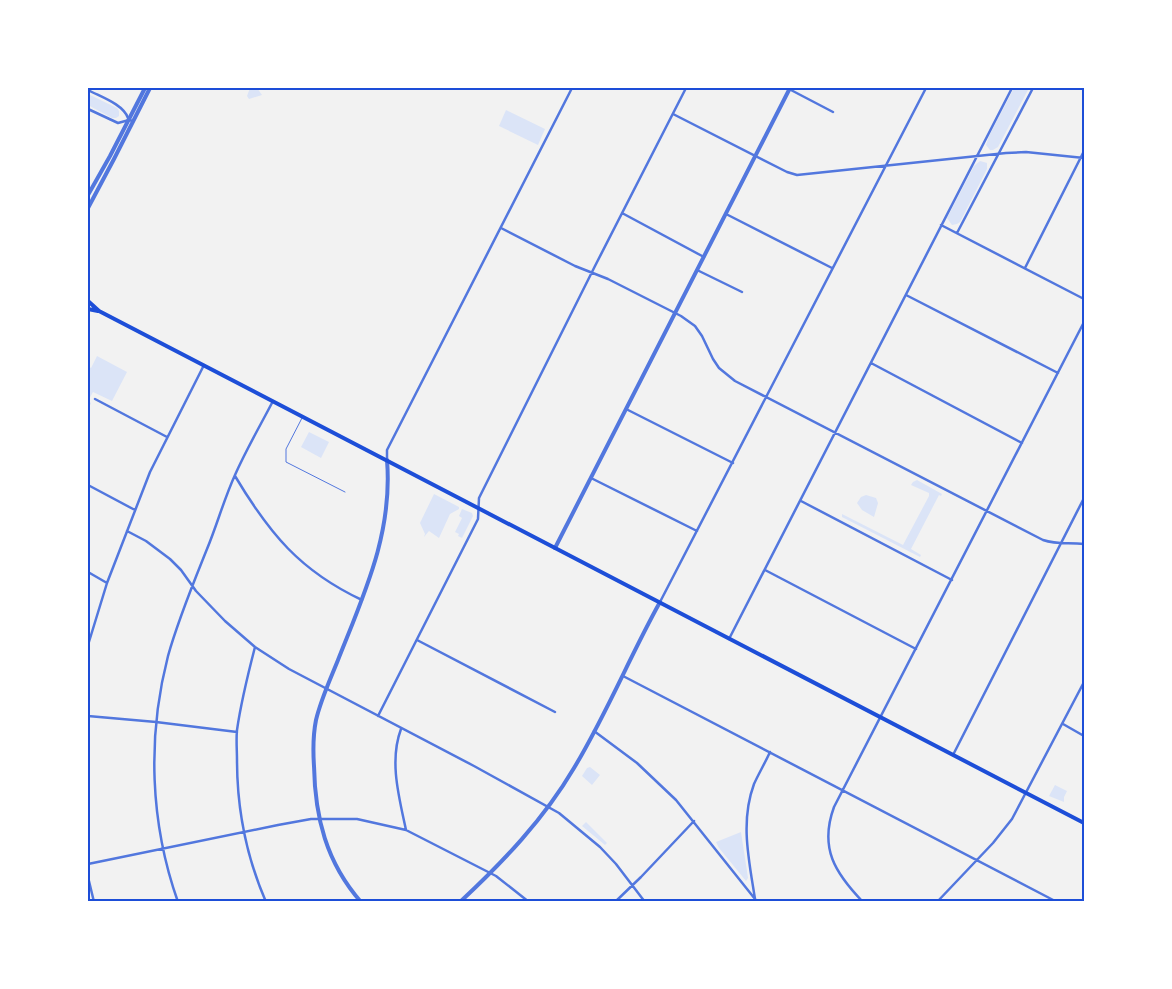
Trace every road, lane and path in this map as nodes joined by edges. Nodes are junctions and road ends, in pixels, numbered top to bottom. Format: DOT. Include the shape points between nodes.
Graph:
graph roads {
  1 [pos="145,88"];
  2 [pos="150,88"];
  3 [pos="572,88"];
  4 [pos="686,88"];
  5 [pos="789,88"];
  6 [pos="926,88"];
  7 [pos="1012,88"];
  8 [pos="1032,88"];
  9 [pos="88,89"];
  10 [pos="88,109"];
  11 [pos="834,112"];
  12 [pos="673,114"];
  13 [pos="130,121"];
  14 [pos="1084,151"];
  15 [pos="998,154"];
  16 [pos="755,156"];
  17 [pos="976,157"];
  18 [pos="1083,157"];
  19 [pos="885,167"];
  20 [pos="88,195"];
  21 [pos="88,208"];
  22 [pos="622,213"];
  23 [pos="726,214"];
  24 [pos="941,225"];
  25 [pos="501,228"];
  26 [pos="957,233"];
  27 [pos="704,257"];
  28 [pos="832,268"];
  29 [pos="1025,268"];
  30 [pos="697,270"];
  31 [pos="591,273"];
  32 [pos="742,292"];
  33 [pos="906,295"];
  34 [pos="1084,299"];
  35 [pos="88,301"];
  36 [pos="88,309"];
  37 [pos="99,311"];
  38 [pos="675,312"];
  39 [pos="1084,322"];
  40 [pos="871,363"];
  41 [pos="204,366"];
  42 [pos="1058,373"];
  43 [pos="766,396"];
  44 [pos="94,399"];
  45 [pos="273,401"];
  46 [pos="626,409"];
  47 [pos="302,417"];
  48 [pos="836,432"];
  49 [pos="167,437"];
  50 [pos="1022,442"];
  51 [pos="387,460"];
  52 [pos="733,463"];
  53 [pos="235,475"];
  54 [pos="591,478"];
  55 [pos="88,485"];
  56 [pos="345,492"];
  57 [pos="1084,498"];
  58 [pos="801,501"];
  59 [pos="478,508"];
  60 [pos="135,510"];
  61 [pos="987,511"];
  62 [pos="127,531"];
  63 [pos="697,532"];
  64 [pos="1061,543"];
  65 [pos="1084,544"];
  66 [pos="555,548"];
  67 [pos="765,570"];
  68 [pos="88,572"];
  69 [pos="952,580"];
  70 [pos="107,583"];
  71 [pos="193,586"];
  72 [pos="362,600"];
  73 [pos="660,602"];
  74 [pos="729,639"];
  75 [pos="417,640"];
  76 [pos="88,645"];
  77 [pos="255,647"];
  78 [pos="916,649"];
  79 [pos="623,676"];
  80 [pos="1084,682"];
  81 [pos="326,689"];
  82 [pos="556,712"];
  83 [pos="88,716"];
  84 [pos="378,716"];
  85 [pos="881,717"];
  86 [pos="156,722"];
  87 [pos="1063,724"];
  88 [pos="402,729"];
  89 [pos="594,731"];
  90 [pos="237,732"];
  91 [pos="1084,736"];
  92 [pos="770,752"];
  93 [pos="953,755"];
  94 [pos="843,790"];
  95 [pos="1027,793"];
  96 [pos="548,806"];
  97 [pos="319,819"];
  98 [pos="694,821"];
  99 [pos="1084,823"];
  100 [pos="406,830"];
  101 [pos="243,832"];
  102 [pos="163,849"];
  103 [pos="977,860"];
  104 [pos="88,864"];
  105 [pos="490,873"];
  106 [pos="88,877"];
  107 [pos="633,885"];
  108 [pos="756,900"];
  109 [pos="94,902"];
  110 [pos="178,902"];
  111 [pos="266,902"];
  112 [pos="361,902"];
  113 [pos="460,902"];
  114 [pos="529,902"];
  115 [pos="615,902"];
  116 [pos="645,902"];
  117 [pos="862,902"];
  118 [pos="937,902"];
  119 [pos="1057,902"];
  1 -- 13 [label="street"];
  2 -- 13 [label="street"];
  3 -- 25 [label="street"];
  4 -- 12 [label="street"];
  5 -- 11 [label="street"];
  5 -- 16 [label="street"];
  6 -- 19 [label="street"];
  7 -- 17 [label="street"];
  8 -- 15 [label="street"];
  9 -- 13 [label="street" via="120,107"];
  10 -- 13 [label="street" via="118,123"];
  12 -- 16 [label="street"];
  12 -- 22 [label="street"];
  13 -- 20 [label="street"];
  13 -- 21 [label="street"];
  14 -- 18 [label="street"];
  15 -- 17 [label="street"];
  15 -- 18 [label="street" via="1026,152"];
  15 -- 26 [label="street"];
  16 -- 19 [label="street" via="797,175"];
  16 -- 23 [label="street"];
  17 -- 19 [label="street"];
  17 -- 24 [label="street"];
  18 -- 29 [label="street"];
  19 -- 28 [label="street"];
  22 -- 27 [label="street"];
  22 -- 31 [label="street"];
  23 -- 27 [label="street"];
  23 -- 28 [label="street"];
  24 -- 26 [label="street"];
  24 -- 33 [label="street"];
  25 -- 31 [label="street"];
  25 -- 51 [label="street" via="391,443"];
  26 -- 29 [label="street"];
  27 -- 30 [label="street"];
  28 -- 43 [label="street"];
  29 -- 34 [label="street"];
  30 -- 32 [label="street"];
  30 -- 38 [label="street"];
  31 -- 38 [label="street"];
  31 -- 59 [label="street" via="479,498"];
  33 -- 40 [label="street"];
  33 -- 42 [label="street"];
  35 -- 37 [label="main road"];
  36 -- 37 [label="main road"];
  37 -- 41 [label="main road"];
  38 -- 43 [label="street" via="702,336 722,372"];
  38 -- 46 [label="street"];
  39 -- 42 [label="street"];
  40 -- 48 [label="street"];
  40 -- 50 [label="street"];
  41 -- 45 [label="main road"];
  41 -- 49 [label="street"];
  42 -- 50 [label="street"];
  43 -- 48 [label="street"];
  43 -- 52 [label="street"];
  44 -- 49 [label="street"];
  45 -- 47 [label="main road"];
  45 -- 53 [label="street"];
  46 -- 52 [label="street"];
  46 -- 54 [label="street"];
  47 -- 51 [label="main road"];
  47 -- 56 [label="lane" via="286,449 286,462"];
  48 -- 58 [label="street"];
  48 -- 61 [label="street"];
  49 -- 60 [label="street"];
  50 -- 61 [label="street"];
  51 -- 59 [label="main road"];
  51 -- 72 [label="street" via="388,490 380,548"];
  52 -- 63 [label="street"];
  53 -- 71 [label="street"];
  53 -- 72 [label="street" via="264,521 289,550 318,575"];
  54 -- 63 [label="street"];
  54 -- 66 [label="street"];
  55 -- 60 [label="street"];
  57 -- 64 [label="street"];
  58 -- 67 [label="street"];
  58 -- 69 [label="street"];
  59 -- 66 [label="main road"];
  59 -- 75 [label="street" via="478,519"];
  60 -- 62 [label="street"];
  61 -- 64 [label="street" via="1043,540"];
  61 -- 69 [label="street"];
  62 -- 70 [label="street"];
  62 -- 71 [label="street" via="170,558"];
  63 -- 73 [label="street"];
  64 -- 65 [label="street"];
  64 -- 93 [label="street"];
  66 -- 73 [label="main road"];
  67 -- 74 [label="street"];
  67 -- 78 [label="street"];
  68 -- 70 [label="street"];
  69 -- 78 [label="street"];
  70 -- 76 [label="street"];
  71 -- 77 [label="street" via="225,621"];
  71 -- 86 [label="street" via="169,655"];
  72 -- 81 [label="street"];
  73 -- 74 [label="main road"];
  73 -- 79 [label="street"];
  74 -- 85 [label="main road"];
  75 -- 82 [label="street"];
  75 -- 84 [label="street"];
  77 -- 81 [label="street"];
  77 -- 90 [label="street"];
  78 -- 85 [label="street"];
  79 -- 89 [label="street"];
  79 -- 92 [label="street"];
  80 -- 87 [label="street"];
  81 -- 84 [label="street"];
  81 -- 97 [label="street" via="314,742 314,786"];
  83 -- 86 [label="street"];
  84 -- 88 [label="street"];
  85 -- 93 [label="main road"];
  85 -- 94 [label="street"];
  86 -- 90 [label="street"];
  86 -- 102 [label="street" via="154,790"];
  87 -- 91 [label="street"];
  87 -- 95 [label="street"];
  88 -- 96 [label="street"];
  88 -- 100 [label="street" via="396,762"];
  89 -- 96 [label="street" via="574,769"];
  89 -- 98 [label="street" via="637,763"];
  90 -- 101 [label="street" via="237,789"];
  92 -- 94 [label="street"];
  92 -- 108 [label="street" via="754,784 746,822"];
  93 -- 95 [label="main road"];
  94 -- 103 [label="street"];
  94 -- 117 [label="street" via="831,816 828,839 838,874"];
  95 -- 99 [label="main road"];
  95 -- 103 [label="street" via="1003,832"];
  96 -- 105 [label="street"];
  96 -- 107 [label="street" via="600,847"];
  97 -- 100 [label="street" via="356,819"];
  97 -- 101 [label="street"];
  97 -- 112 [label="street" via="327,847"];
  98 -- 107 [label="street"];
  98 -- 108 [label="street"];
  100 -- 105 [label="street"];
  101 -- 102 [label="street"];
  101 -- 111 [label="street"];
  102 -- 104 [label="street"];
  102 -- 110 [label="street"];
  103 -- 118 [label="street"];
  103 -- 119 [label="street"];
  105 -- 113 [label="street"];
  105 -- 114 [label="street"];
  106 -- 109 [label="street"];
  107 -- 115 [label="street"];
  107 -- 116 [label="street"];
}
